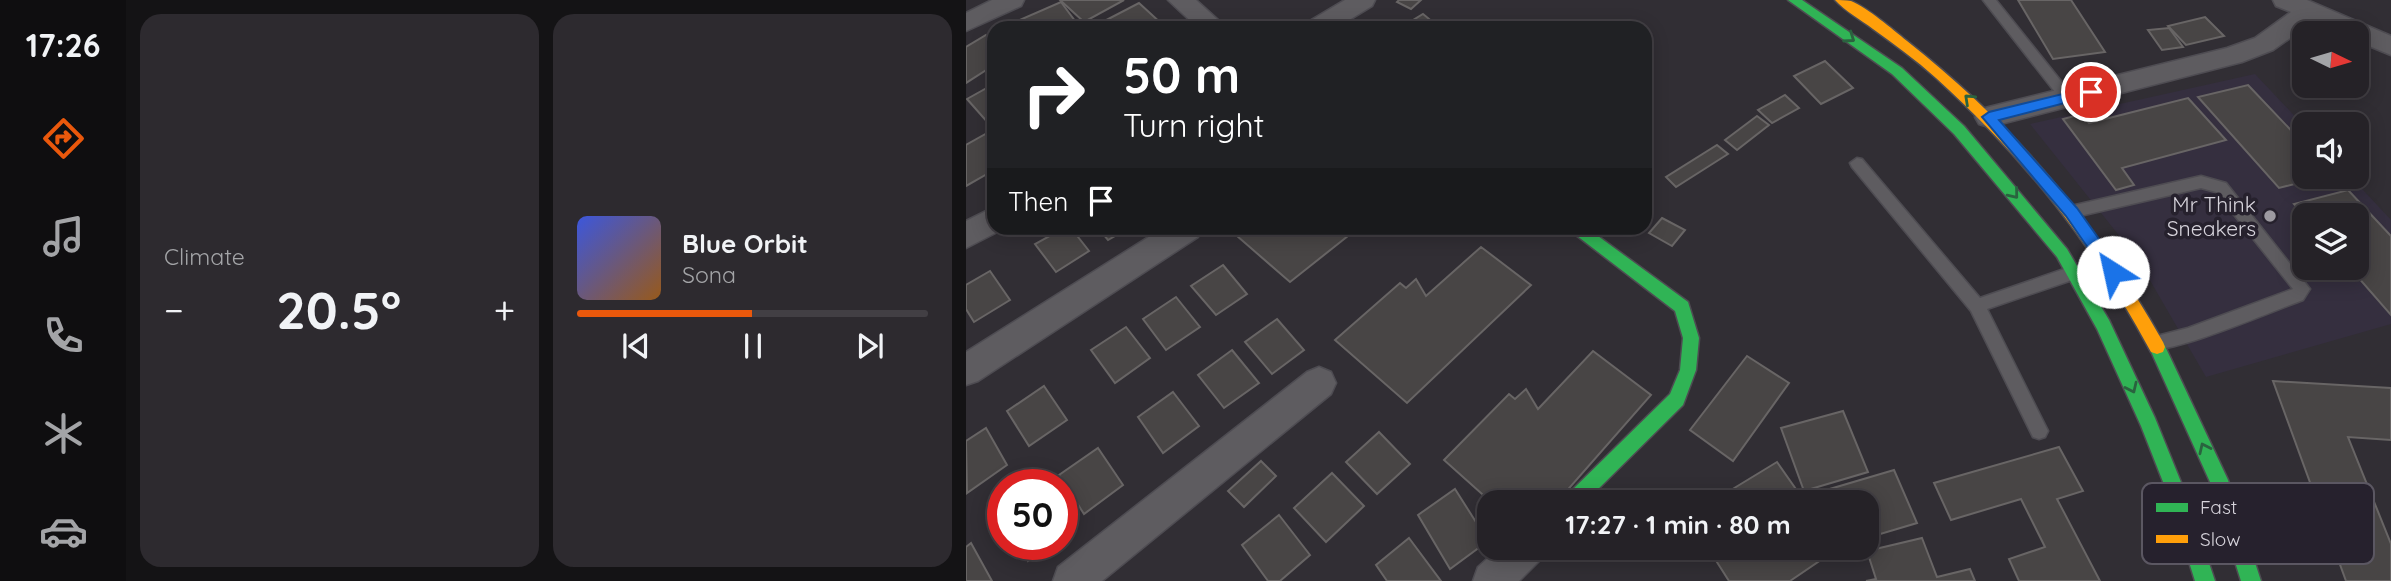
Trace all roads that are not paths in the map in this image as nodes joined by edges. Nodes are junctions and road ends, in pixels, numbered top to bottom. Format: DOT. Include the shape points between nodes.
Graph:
graph roads {
  1 [pos="1012,0"];
  2 [pos="1180,0"];
  3 [pos="1363,0"];
  4 [pos="1794,0"];
  5 [pos="1841,0"];
  6 [pos="1989,0"];
  7 [pos="2285,0"];
  8 [pos="2309,12"];
  9 [pos="1206,21"];
  10 [pos="1328,21"];
  11 [pos="966,23"];
  12 [pos="2391,46"];
  13 [pos="2067,98"];
  14 [pos="1989,117"];
  15 [pos="1857,163"];
  16 [pos="2071,212"];
  17 [pos="987,223"];
  18 [pos="1176,235"];
  19 [pos="1586,235"];
  20 [pos="966,236"];
  21 [pos="2073,273"];
  22 [pos="1977,306"];
  23 [pos="2155,343"];
  24 [pos="966,370"];
  25 [pos="1319,383"];
  26 [pos="2039,431"];
  27 [pos="2172,483"];
  28 [pos="2220,483"];
  29 [pos="1584,490"];
  30 [pos="1513,560"];
  31 [pos="2200,564"];
  32 [pos="2246,564"];
  33 [pos="1072,581"];
  34 [pos="1492,581"];
  35 [pos="2206,581"];
  36 [pos="2251,581"];
  1 -- 11 [label="street"];
  2 -- 9 [label="street"];
  3 -- 10 [label="street"];
  4 -- 21 [label="main road, one-way" via="1897,71 1959,130"];
  14 -- 5 [label="main road, one-way" via="1928,61"];
  6 -- 13 [label="lane"];
  7 -- 8 [label="street"];
  8 -- 12 [label="street"];
  8 -- 13 [label="street" via="2264,44 2233,56"];
  13 -- 14 [label="street"];
  14 -- 16 [label="main road"];
  15 -- 22 [label="lane"];
  16 -- 23 [label="main road" via="2127,292"];
  16 -- 23 [label="lane" via="2210,183 2221,187 2302,289 2297,295"];
  17 -- 20 [label="street"];
  18 -- 24 [label="street"];
  19 -- 29 [label="main road" via="1682,307 1691,338 1688,370 1677,399"];
  21 -- 22 [label="lane"];
  21 -- 27 [label="main road, one-way" via="2103,325"];
  22 -- 26 [label="lane"];
  28 -- 23 [label="main road, one-way"];
  25 -- 33 [label="street"];
  30 -- 34 [label="street"];
  31 -- 35 [label="main road, one-way"];
  36 -- 32 [label="main road, one-way"];
}
